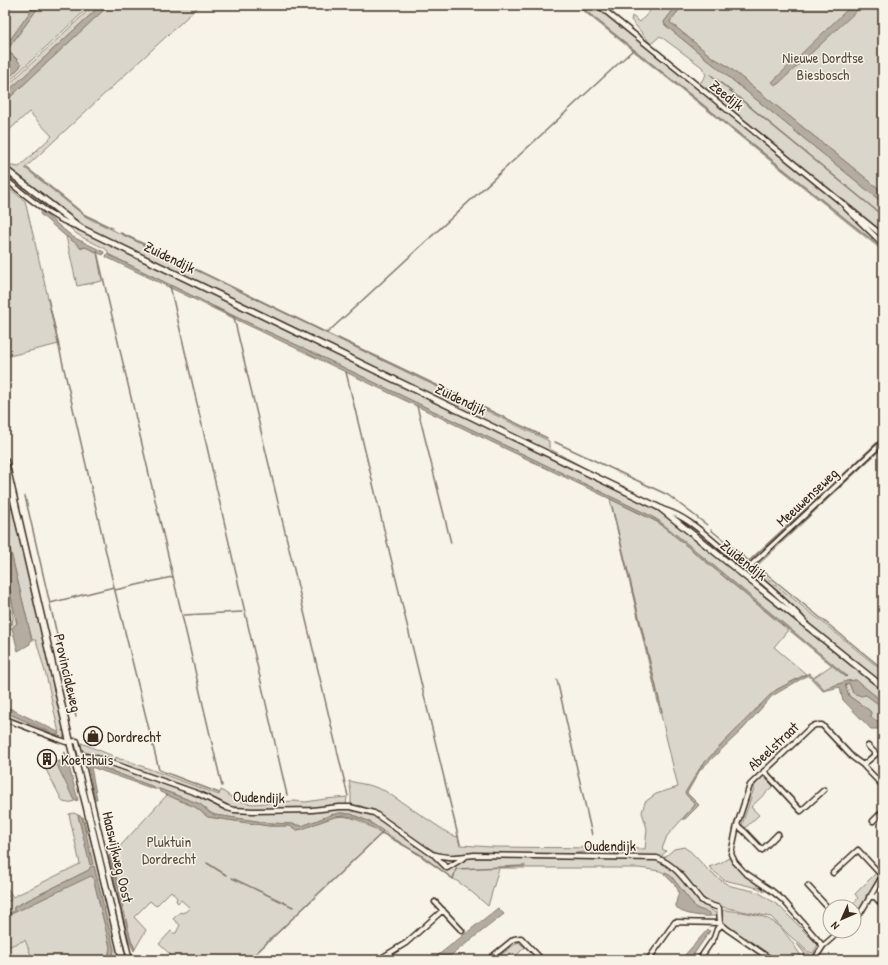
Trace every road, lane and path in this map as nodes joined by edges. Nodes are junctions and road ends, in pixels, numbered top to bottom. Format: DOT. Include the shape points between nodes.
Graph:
graph roads {
  1 [pos="598,5"];
  2 [pos="5,169"];
  3 [pos="5,179"];
  4 [pos="842,203"];
  5 [pos="81,228"];
  6 [pos="883,236"];
  7 [pos="883,244"];
  8 [pos="883,442"];
  9 [pos="5,461"];
  10 [pos="7,478"];
  11 [pos="660,508"];
  12 [pos="747,569"];
  13 [pos="812,631"];
  14 [pos="883,687"];
  15 [pos="5,719"];
  16 [pos="70,742"];
  17 [pos="868,746"];
  18 [pos="81,756"];
  19 [pos="83,763"];
  20 [pos="76,764"];
  21 [pos="863,765"];
  22 [pos="764,771"];
  23 [pos="883,786"];
  24 [pos="824,790"];
  25 [pos="883,811"];
  26 [pos="873,821"];
  27 [pos="737,825"];
  28 [pos="778,834"];
  29 [pos="432,854"];
  30 [pos="466,856"];
  31 [pos="833,873"];
  32 [pos="883,876"];
  33 [pos="808,886"];
  34 [pos="883,888"];
  35 [pos="869,897"];
  36 [pos="875,897"];
  37 [pos="822,901"];
  38 [pos="435,902"];
  39 [pos="883,906"];
  40 [pos="443,910"];
  41 [pos="862,910"];
  42 [pos="721,924"];
  43 [pos="462,931"];
  44 [pos="831,939"];
  45 [pos="823,946"];
  46 [pos="123,960"];
  47 [pos="137,960"];
  48 [pos="378,960"];
  49 [pos="488,960"];
  50 [pos="542,960"];
  51 [pos="648,960"];
  52 [pos="699,960"];
  53 [pos="772,960"];
  54 [pos="814,960"];
  1 -- 4 [label="street, Zeedijk"];
  2 -- 5 [label="street, Zuidendijk"];
  3 -- 5 [label="street" via="38,205"];
  4 -- 6 [label="street, Zeedijk"];
  4 -- 7 [label="street, Zeedijk"];
  5 -- 11 [label="street, Zuidendijk"];
  8 -- 12 [label="street, Meeuwenseweg"];
  9 -- 10 [label="main road, Provincialeweg"];
  10 -- 16 [label="main road, Provincialeweg"];
  11 -- 12 [label="street" via="700,530"];
  11 -- 13 [label="street, Zuidendijk"];
  12 -- 13 [label="street" via="789,605"];
  13 -- 14 [label="street, Zuidendijk"];
  15 -- 16 [label="street" via="52,738"];
  16 -- 18 [label="street, Haaswijkweg Oost" via="77,741"];
  16 -- 20 [label="main road, Provincialeweg"];
  17 -- 21 [label="street" via="876,754"];
  18 -- 19 [label="street, Haaswijkweg Oost"];
  18 -- 29 [label="street, Oudendijk" via="104,760 199,794 234,810 312,810 350,807 367,810"];
  19 -- 20 [label="street"];
  19 -- 47 [label="street, Haaswijkweg Oost" via="129,956"];
  20 -- 46 [label="main road, Provincialeweg"];
  21 -- 22 [label="street, Abeelstraat" via="822,725 815,725"];
  21 -- 23 [label="street, Abeelstraat"];
  22 -- 24 [label="street" via="801,811"];
  22 -- 27 [label="street, Abeelstraat" via="750,785"];
  25 -- 26 [label="street"];
  27 -- 28 [label="street" via="762,850"];
  27 -- 45 [label="street, Abeelstraat" via="731,854 735,862 744,872 772,890"];
  29 -- 30 [label="street, Oudendijk" via="448,858"];
  29 -- 30 [label="street, Oudendijk" via="447,868"];
  30 -- 42 [label="street, Oudendijk" via="657,858 674,868 705,904 719,908"];
  31 -- 32 [label="street" via="858,850"];
  32 -- 35 [label="street"];
  33 -- 37 [label="street"];
  34 -- 36 [label="street"];
  35 -- 36 [label="street"];
  35 -- 41 [label="street"];
  36 -- 39 [label="street"];
  38 -- 40 [label="street"];
  40 -- 43 [label="street"];
  40 -- 48 [label="street" via="406,943"];
  42 -- 51 [label="street" via="675,922"];
  42 -- 52 [label="street"];
  42 -- 53 [label="street"];
  44 -- 45 [label="street"];
  45 -- 54 [label="street"];
  49 -- 50 [label="street" via="514,939 521,938"];
}
